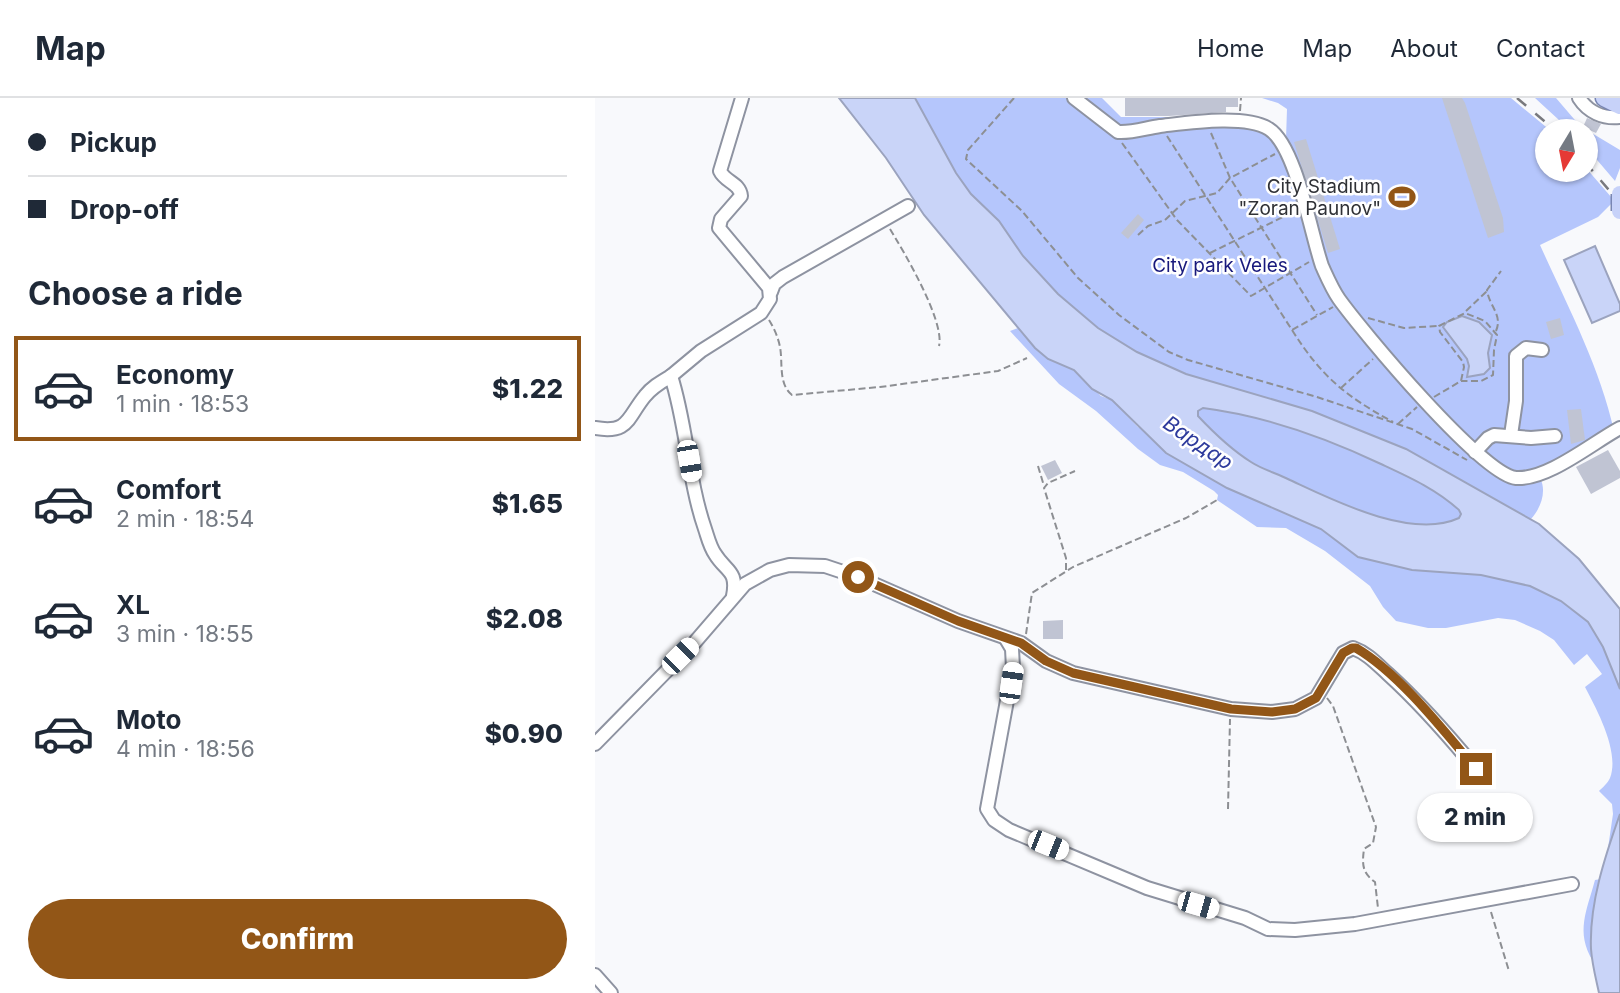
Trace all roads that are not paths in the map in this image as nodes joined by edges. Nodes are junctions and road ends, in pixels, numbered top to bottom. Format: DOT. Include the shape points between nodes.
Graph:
graph roads {
  1 [pos="742,98"];
  2 [pos="1074,98"];
  3 [pos="1579,98"];
  4 [pos="1604,98"];
  5 [pos="1620,106"];
  6 [pos="1620,117"];
  7 [pos="1620,194"];
  8 [pos="908,206"];
  9 [pos="1620,211"];
  10 [pos="771,292"];
  11 [pos="1542,350"];
  12 [pos="671,376"];
  13 [pos="595,428"];
  14 [pos="1620,428"];
  15 [pos="1511,435"];
  16 [pos="1555,436"];
  17 [pos="1474,458"];
  18 [pos="733,596"];
  19 [pos="1006,639"];
  20 [pos="595,744"];
  21 [pos="1476,769"];
  22 [pos="1572,884"];
  23 [pos="595,975"];
  24 [pos="611,993"];
  1 -- 10 [label="street" via="720,169 722,176 740,189 741,196 719,228"];
  2 -- 17 [label="street" via="1123,133 1207,122 1243,122 1275,133 1286,149 1319,257 1342,303"];
  3 -- 6 [label="street" via="1594,113"];
  4 -- 5 [label="main road"];
  7 -- 9 [label="main road, bridge"];
  8 -- 10 [label="street" via="783,276"];
  10 -- 12 [label="street" via="764,310"];
  11 -- 15 [label="street" via="1526,348 1516,356"];
  12 -- 13 [label="street" via="647,393 622,427"];
  12 -- 18 [label="street" via="699,512 714,553 733,576"];
  14 -- 17 [label="street" via="1560,464 1524,477 1506,475"];
  15 -- 16 [label="street"];
  15 -- 17 [label="street" via="1490,436"];
  18 -- 19 [label="street" via="756,577 781,566 825,566"];
  18 -- 20 [label="street" via="695,642"];
  19 -- 21 [label="street" via="1073,673 1231,709 1284,712 1316,698 1343,653 1356,648 1439,723"];
  19 -- 22 [label="street" via="1013,668 987,809 998,824 1147,888 1245,918 1263,929 1379,920"];
  23 -- 24 [label="street"];
}
